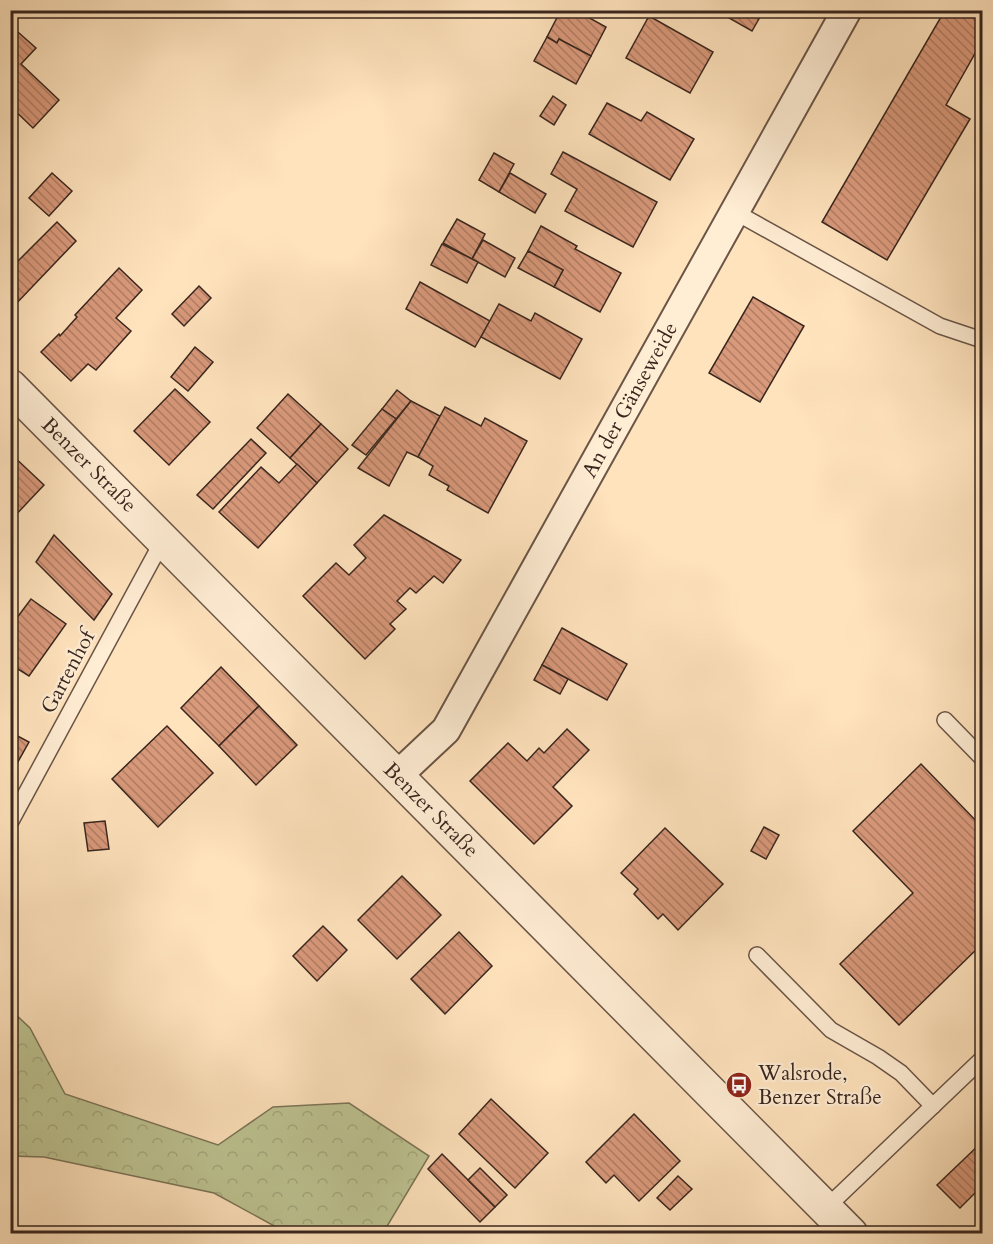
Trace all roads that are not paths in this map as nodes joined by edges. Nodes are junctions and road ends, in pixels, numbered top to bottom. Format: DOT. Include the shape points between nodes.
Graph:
graph roads {
  1 [pos="847,10"];
  2 [pos="735,212"];
  3 [pos="982,340"];
  4 [pos="10,386"];
  5 [pos="163,540"];
  6 [pos="945,720"];
  7 [pos="982,758"];
  8 [pos="397,776"];
  9 [pos="10,824"];
  10 [pos="757,955"];
  11 [pos="982,1059"];
  12 [pos="933,1106"];
  13 [pos="826,1208"];
  14 [pos="851,1233"];
  1 -- 2 [label="street, An der Gänseweide"];
  2 -- 3 [label="lane" via="940,326"];
  2 -- 8 [label="street, An der Gänseweide" via="447,730"];
  4 -- 5 [label="street, Benzer Straße"];
  5 -- 8 [label="street, Benzer Straße"];
  5 -- 9 [label="lane, Gartenhof"];
  6 -- 7 [label="lane"];
  8 -- 13 [label="street, Benzer Straße"];
  10 -- 12 [label="lane" via="831,1030 901,1073"];
  11 -- 12 [label="lane"];
  12 -- 13 [label="lane"];
  13 -- 14 [label="street, Benzer Straße"];
}
